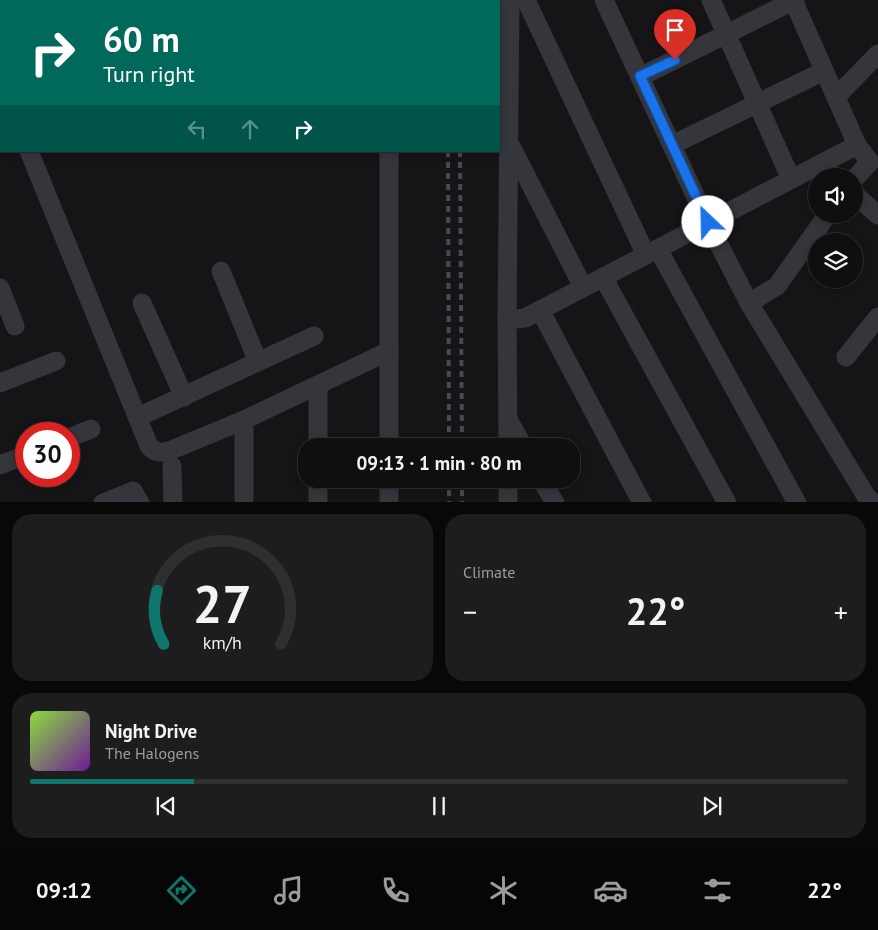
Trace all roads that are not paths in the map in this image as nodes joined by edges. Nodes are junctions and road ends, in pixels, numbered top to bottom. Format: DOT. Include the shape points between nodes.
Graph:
graph roads {
  1 [pos="510,0"];
  2 [pos="526,0"];
  3 [pos="711,0"];
  4 [pos="794,0"];
  5 [pos="606,1"];
  6 [pos="726,34"];
  7 [pos="878,54"];
  8 [pos="824,71"];
  9 [pos="640,76"];
  10 [pos="836,97"];
  11 [pos="758,104"];
  12 [pos="509,143"];
  13 [pos="672,145"];
  14 [pos="857,145"];
  15 [pos="29,152"];
  16 [pos="389,152"];
  17 [pos="874,157"];
  18 [pos="830,168"];
  19 [pos="863,169"];
  20 [pos="808,175"];
  21 [pos="792,179"];
  22 [pos="863,202"];
  23 [pos="878,215"];
  24 [pos="708,222"];
  25 [pos="822,223"];
  26 [pos="652,252"];
  27 [pos="221,271"];
  28 [pos="603,277"];
  29 [pos="583,287"];
  30 [pos="0,288"];
  31 [pos="142,303"];
  32 [pos="749,303"];
  33 [pos="540,310"];
  34 [pos="878,317"];
  35 [pos="507,320"];
  36 [pos="15,326"];
  37 [pos="314,336"];
  38 [pos="389,352"];
  39 [pos="846,357"];
  40 [pos="56,361"];
  41 [pos="258,362"];
  42 [pos="0,383"];
  43 [pos="318,385"];
  44 [pos="184,397"];
  45 [pos="138,417"];
  46 [pos="508,417"];
  47 [pos="244,420"];
  48 [pos="91,429"];
  49 [pos="80,434"];
  50 [pos="318,438"];
  51 [pos="389,438"];
  52 [pos="508,438"];
  53 [pos="520,438"];
  54 [pos="15,459"];
  55 [pos="0,465"];
  56 [pos="172,466"];
  57 [pos="318,488"];
  58 [pos="389,488"];
  59 [pos="508,488"];
  60 [pos="547,488"];
  61 [pos="869,496"];
  62 [pos="103,502"];
  63 [pos="140,502"];
  64 [pos="173,502"];
  65 [pos="244,502"];
  66 [pos="318,502"];
  67 [pos="389,502"];
  68 [pos="508,502"];
  69 [pos="555,502"];
  70 [pos="642,502"];
  71 [pos="727,502"];
  72 [pos="797,502"];
  1 -- 12 [label="street"];
  2 -- 26 [label="street"];
  3 -- 6 [label="street"];
  4 -- 6 [label="street"];
  4 -- 8 [label="street"];
  5 -- 9 [label="street"];
  6 -- 9 [label="street"];
  6 -- 11 [label="street"];
  7 -- 10 [label="street"];
  8 -- 10 [label="street"];
  8 -- 11 [label="street"];
  9 -- 13 [label="street"];
  10 -- 14 [label="street"];
  11 -- 13 [label="street"];
  11 -- 21 [label="street"];
  12 -- 29 [label="street"];
  12 -- 35 [label="street"];
  13 -- 24 [label="street"];
  14 -- 17 [label="street"];
  14 -- 18 [label="street"];
  15 -- 45 [label="street"];
  16 -- 38 [label="street"];
  17 -- 19 [label="street"];
  20 -- 21 [label="street"];
  21 -- 24 [label="street"];
  22 -- 23 [label="street"];
  24 -- 26 [label="street"];
  24 -- 32 [label="street"];
  25 -- 32 [label="street" via="777,286"];
  26 -- 28 [label="street"];
  26 -- 72 [label="street"];
  27 -- 41 [label="street"];
  28 -- 29 [label="street"];
  28 -- 71 [label="street"];
  29 -- 33 [label="street"];
  30 -- 36 [label="street"];
  31 -- 44 [label="street"];
  32 -- 61 [label="street"];
  33 -- 35 [label="street" via="525,318"];
  33 -- 70 [label="street"];
  34 -- 39 [label="street"];
  35 -- 46 [label="street"];
  37 -- 41 [label="street"];
  38 -- 43 [label="street"];
  38 -- 51 [label="street"];
  40 -- 42 [label="street"];
  41 -- 44 [label="street"];
  43 -- 47 [label="street"];
  43 -- 50 [label="street"];
  44 -- 45 [label="street"];
  45 -- 47 [label="street" via="149,446 163,453"];
  46 -- 52 [label="street"];
  46 -- 53 [label="street"];
  47 -- 65 [label="street"];
  48 -- 49 [label="street"];
  54 -- 55 [label="street"];
  56 -- 64 [label="street"];
  57 -- 66 [label="street"];
  58 -- 67 [label="street"];
  59 -- 68 [label="street"];
  60 -- 69 [label="street"];
  62 -- 63 [label="street" via="133,491"];
}
